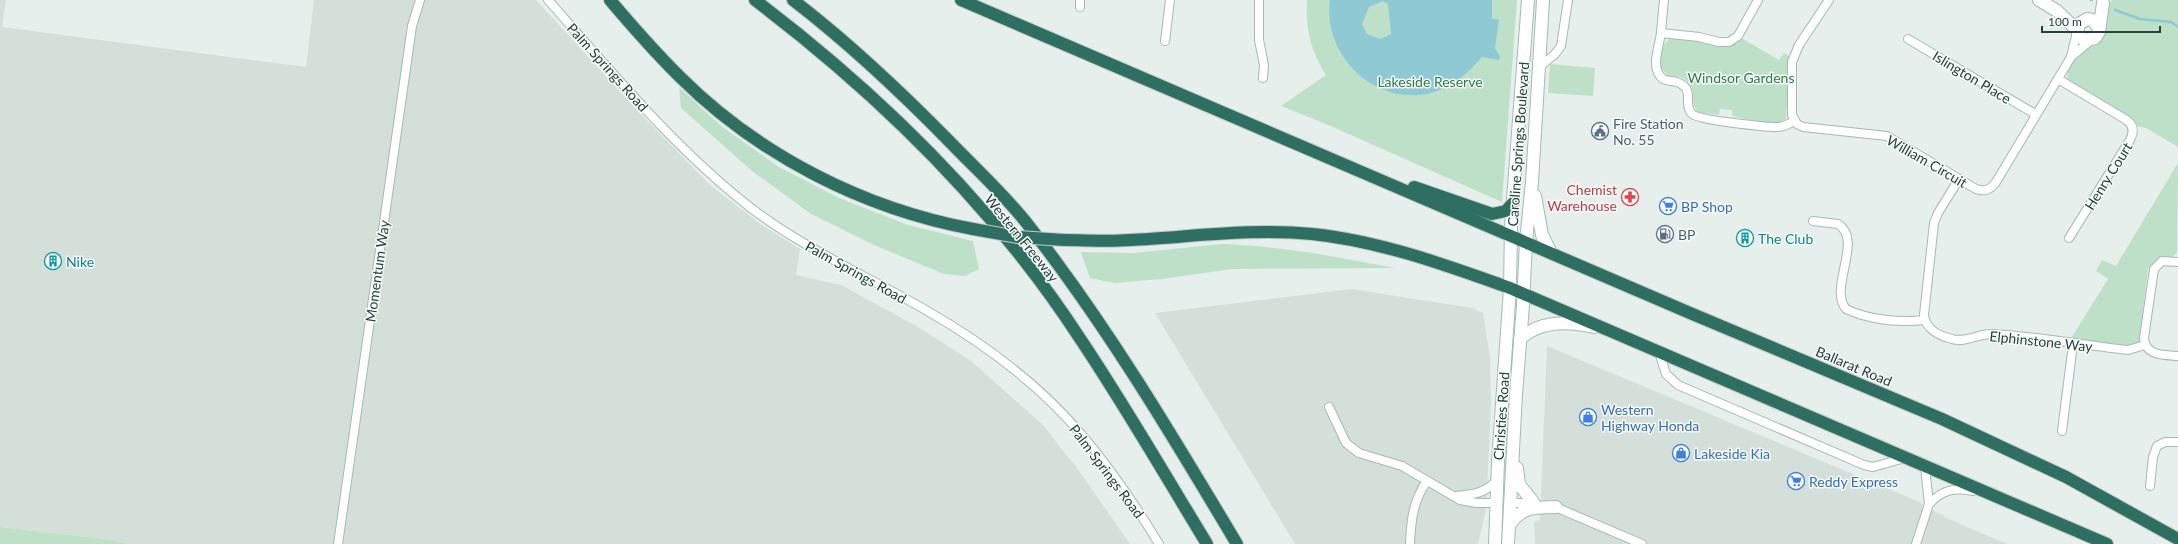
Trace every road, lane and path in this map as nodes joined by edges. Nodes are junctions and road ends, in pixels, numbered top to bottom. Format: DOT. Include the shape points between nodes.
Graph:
graph roads {
  1 [pos="420,0"];
  2 [pos="548,0"];
  3 [pos="610,0"];
  4 [pos="755,0"];
  5 [pos="793,0"];
  6 [pos="961,0"];
  7 [pos="1170,0"];
  8 [pos="1259,0"];
  9 [pos="1528,0"];
  10 [pos="1543,0"];
  11 [pos="1568,0"];
  12 [pos="1664,0"];
  13 [pos="1758,0"];
  14 [pos="1829,0"];
  15 [pos="2039,0"];
  16 [pos="2104,2"];
  17 [pos="2057,11"];
  18 [pos="2086,19"];
  19 [pos="2098,27"];
  20 [pos="2077,31"];
  21 [pos="1661,33"];
  22 [pos="1908,39"];
  23 [pos="2090,40"];
  24 [pos="1165,41"];
  25 [pos="2071,56"];
  26 [pos="1538,68"];
  27 [pos="1263,78"];
  28 [pos="2058,79"];
  29 [pos="1521,99"];
  30 [pos="1536,100"];
  31 [pos="2035,114"];
  32 [pos="1794,121"];
  33 [pos="1363,173"];
  34 [pos="1959,179"];
  35 [pos="1532,182"];
  36 [pos="1513,204"];
  37 [pos="1813,221"];
  38 [pos="1511,236"];
  39 [pos="2069,238"];
  40 [pos="1526,242"];
  41 [pos="1551,253"];
  42 [pos="2178,262"];
  43 [pos="1510,288"];
  44 [pos="1524,294"];
  45 [pos="1925,320"];
  46 [pos="1606,330"];
  47 [pos="1520,339"];
  48 [pos="2072,344"];
  49 [pos="2145,345"];
  50 [pos="1659,352"];
  51 [pos="2178,356"];
  52 [pos="1329,407"];
  53 [pos="1514,425"];
  54 [pos="2062,431"];
  55 [pos="2178,442"];
  56 [pos="1905,458"];
  57 [pos="1925,467"];
  58 [pos="1497,479"];
  59 [pos="1427,481"];
  60 [pos="2150,486"];
  61 [pos="1989,494"];
  62 [pos="1453,496"];
  63 [pos="1533,502"];
  64 [pos="1496,503"];
  65 [pos="1510,503"];
  66 [pos="1929,504"];
  67 [pos="1556,507"];
  68 [pos="1509,526"];
  69 [pos="2178,539"];
  70 [pos="2086,540"];
  71 [pos="338,544"];
  72 [pos="1159,544"];
  73 [pos="1207,544"];
  74 [pos="1238,544"];
  75 [pos="1410,544"];
  76 [pos="1495,544"];
  77 [pos="1508,544"];
  78 [pos="1642,544"];
  79 [pos="1916,544"];
  80 [pos="2107,544"];
  1 -- 71 [label="street, Momentum Way" via="412,26"];
  2 -- 72 [label="street, Palm Springs Road" via="660,123 712,176 752,209 799,240 956,328 986,348 1040,392 1082,435 1122,487"];
  3 -- 43 [label="highway, bridge" via="680,77 769,148 841,189 928,219 1018,237 1064,240 1130,240 1211,233 1310,234 1412,254"];
  4 -- 73 [label="highway, Western Freeway" via="887,111 996,225 1079,336"];
  5 -- 74 [label="highway, Western Freeway" via="832,30 907,98 1028,224 1117,349"];
  6 -- 33 [label="highway"];
  7 -- 24 [label="street"];
  8 -- 27 [label="street" via="1259,40 1264,65"];
  9 -- 29 [label="main road, Caroline Springs Boulevard"];
  10 -- 26 [label="main road, Caroline Springs Boulevard"];
  11 -- 26 [label="street, Caroline Springs Boulevard" via="1561,46"];
  12 -- 21 [label="street"];
  13 -- 21 [label="street" via="1738,36 1729,42"];
  14 -- 32 [label="street" via="1799,45 1792,62"];
  15 -- 17 [label="main road"];
  16 -- 18 [label="main road"];
  16 -- 19 [label="main road"];
  17 -- 18 [label="main road"];
  17 -- 20 [label="main road"];
  18 -- 19 [label="main road" via="2093,20"];
  18 -- 20 [label="main road" via="2079,24"];
  19 -- 23 [label="main road" via="2097,36"];
  20 -- 23 [label="main road" via="2083,39"];
  20 -- 25 [label="street, William Circuit"];
  21 -- 32 [label="street" via="1656,61 1658,73 1664,79 1686,88 1689,109 1694,116 1705,120 1777,127"];
  22 -- 31 [label="street, Islington Place"];
  23 -- 25 [label="street, William Circuit"];
  25 -- 28 [label="street, William Circuit"];
  26 -- 30 [label="main road, Caroline Springs Boulevard"];
  28 -- 31 [label="street, William Circuit"];
  28 -- 39 [label="street, Henry Court" via="2125,119 2133,129 2130,140"];
  29 -- 30 [label="main road"];
  29 -- 36 [label="main road, Caroline Springs Boulevard"];
  30 -- 35 [label="main road, Caroline Springs Boulevard"];
  31 -- 34 [label="street, William Circuit" via="1991,188 1979,190"];
  32 -- 34 [label="street, William Circuit" via="1803,127 1887,136"];
  33 -- 36 [label="highway" via="1420,189 1492,214 1506,212"];
  33 -- 38 [label="highway, Ballarat Road"];
  34 -- 45 [label="street" via="1934,223"];
  35 -- 40 [label="main road, Caroline Springs Boulevard"];
  35 -- 41 [label="main road" via="1542,235"];
  36 -- 38 [label="main road, Caroline Springs Boulevard"];
  37 -- 45 [label="street" via="1838,224 1847,234 1841,299 1846,309 1883,319 1906,322"];
  38 -- 40 [label="highway, Ballarat Road"];
  38 -- 43 [label="main road, Caroline Springs Boulevard"];
  40 -- 41 [label="highway, Ballarat Road"];
  40 -- 44 [label="main road, Caroline Springs Boulevard"];
  41 -- 69 [label="highway, Ballarat Road" via="1942,419 2066,477"];
  42 -- 49 [label="street" via="2162,261 2154,269 2144,334"];
  43 -- 44 [label="highway"];
  43 -- 58 [label="main road, Christies Road"];
  44 -- 46 [label="highway"];
  44 -- 47 [label="main road, Christies Road"];
  45 -- 48 [label="street, Elphinstone Way" via="1934,332 1954,340 1992,334"];
  46 -- 47 [label="main road" via="1582,324 1555,323 1534,328"];
  46 -- 50 [label="highway"];
  47 -- 53 [label="main road, Christies Road"];
  48 -- 49 [label="street, Elphinstone Way" via="2132,350"];
  48 -- 54 [label="street"];
  49 -- 51 [label="street" via="2155,353"];
  50 -- 56 [label="highway"];
  50 -- 56 [label="street" via="1666,374 1678,385 1864,465 1873,467"];
  52 -- 59 [label="street" via="1342,436 1353,449 1402,466"];
  53 -- 63 [label="main road" via="1518,479"];
  53 -- 65 [label="main road, Christies Road"];
  55 -- 60 [label="street" via="2166,442 2157,446 2153,457"];
  56 -- 57 [label="highway"];
  57 -- 61 [label="highway"];
  57 -- 66 [label="street"];
  58 -- 62 [label="street" via="1476,494"];
  58 -- 64 [label="main road, Christies Road"];
  59 -- 62 [label="street"];
  59 -- 75 [label="street" via="1414,503"];
  61 -- 66 [label="street" via="1955,488 1942,493"];
  61 -- 70 [label="highway"];
  62 -- 64 [label="street" via="1469,502"];
  63 -- 65 [label="street"];
  63 -- 67 [label="street"];
  64 -- 65 [label="main road"];
  64 -- 76 [label="main road, Christies Road"];
  65 -- 68 [label="main road, Christies Road"];
  66 -- 79 [label="street"];
  67 -- 68 [label="main road" via="1527,509 1518,514"];
  67 -- 78 [label="street"];
  68 -- 77 [label="main road, Christies Road"];
  70 -- 80 [label="highway"];
}
